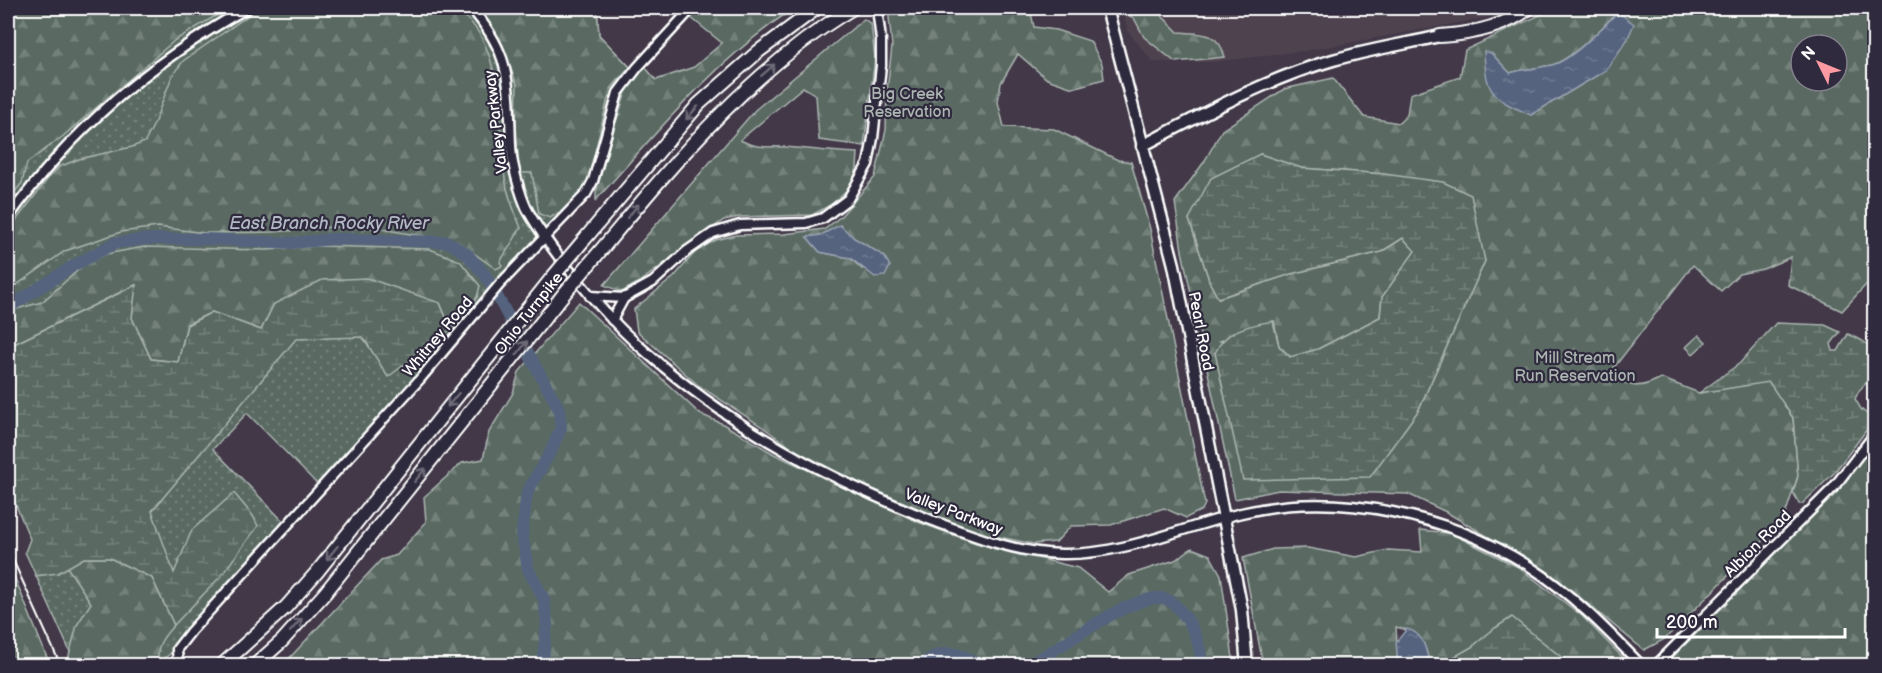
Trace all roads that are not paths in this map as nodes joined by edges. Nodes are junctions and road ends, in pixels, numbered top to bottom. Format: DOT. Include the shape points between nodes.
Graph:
graph roads {
  1 [pos="247,8"];
  2 [pos="471,8"];
  3 [pos="692,8"];
  4 [pos="816,8"];
  5 [pos="854,8"];
  6 [pos="877,8"];
  7 [pos="1107,8"];
  8 [pos="1520,8"];
  9 [pos="1529,8"];
  10 [pos="1440,36"];
  11 [pos="1142,146"];
  12 [pos="8,218"];
  13 [pos="545,238"];
  14 [pos="590,296"];
  15 [pos="624,298"];
  16 [pos="612,320"];
  17 [pos="1875,435"];
  18 [pos="1224,518"];
  19 [pos="178,666"];
  20 [pos="221,666"];
  21 [pos="254,666"];
  22 [pos="1247,666"];
  23 [pos="1642,666"];
  24 [pos="1655,666"];
  1 -- 12 [label="street" via="169,56 95,117 32,185"];
  2 -- 13 [label="street, Valley Parkway" via="496,40 502,56 507,76 512,158 524,202"];
  3 -- 13 [label="street, Whitney Road" via="618,93 593,181 586,194"];
  4 -- 20 [label="highway, Ohio Turnpike, one-way, bridge" via="699,104 551,279 317,572 286,607"];
  21 -- 5 [label="highway, Ohio Turnpike, one-way, bridge" via="325,593 563,295 685,150 731,102 782,58"];
  6 -- 15 [label="street" via="881,66 873,138 868,164 848,199 823,218 806,223 740,225 713,233 653,282"];
  7 -- 11 [label="main road, Pearl Road"];
  8 -- 10 [label="highway" via="1496,21"];
  9 -- 10 [label="highway" via="1497,25"];
  10 -- 11 [label="main road" via="1334,60 1284,76"];
  11 -- 18 [label="main road, Pearl Road" via="1174,265"];
  13 -- 14 [label="street, Valley Parkway"];
  13 -- 19 [label="street, Whitney Road" via="191,632 177,650"];
  14 -- 15 [label="street"];
  14 -- 16 [label="street, Valley Parkway"];
  15 -- 16 [label="street"];
  16 -- 18 [label="street, Valley Parkway" via="681,383 736,423 809,465 994,544 1028,551 1087,553 1139,543"];
  17 -- 24 [label="street, Albion Road" via="1834,487"];
  18 -- 22 [label="main road, Pearl Road" via="1242,609"];
  18 -- 23 [label="street, Valley Parkway" via="1275,508 1359,507 1403,513 1482,540 1529,566 1584,608"];
}
